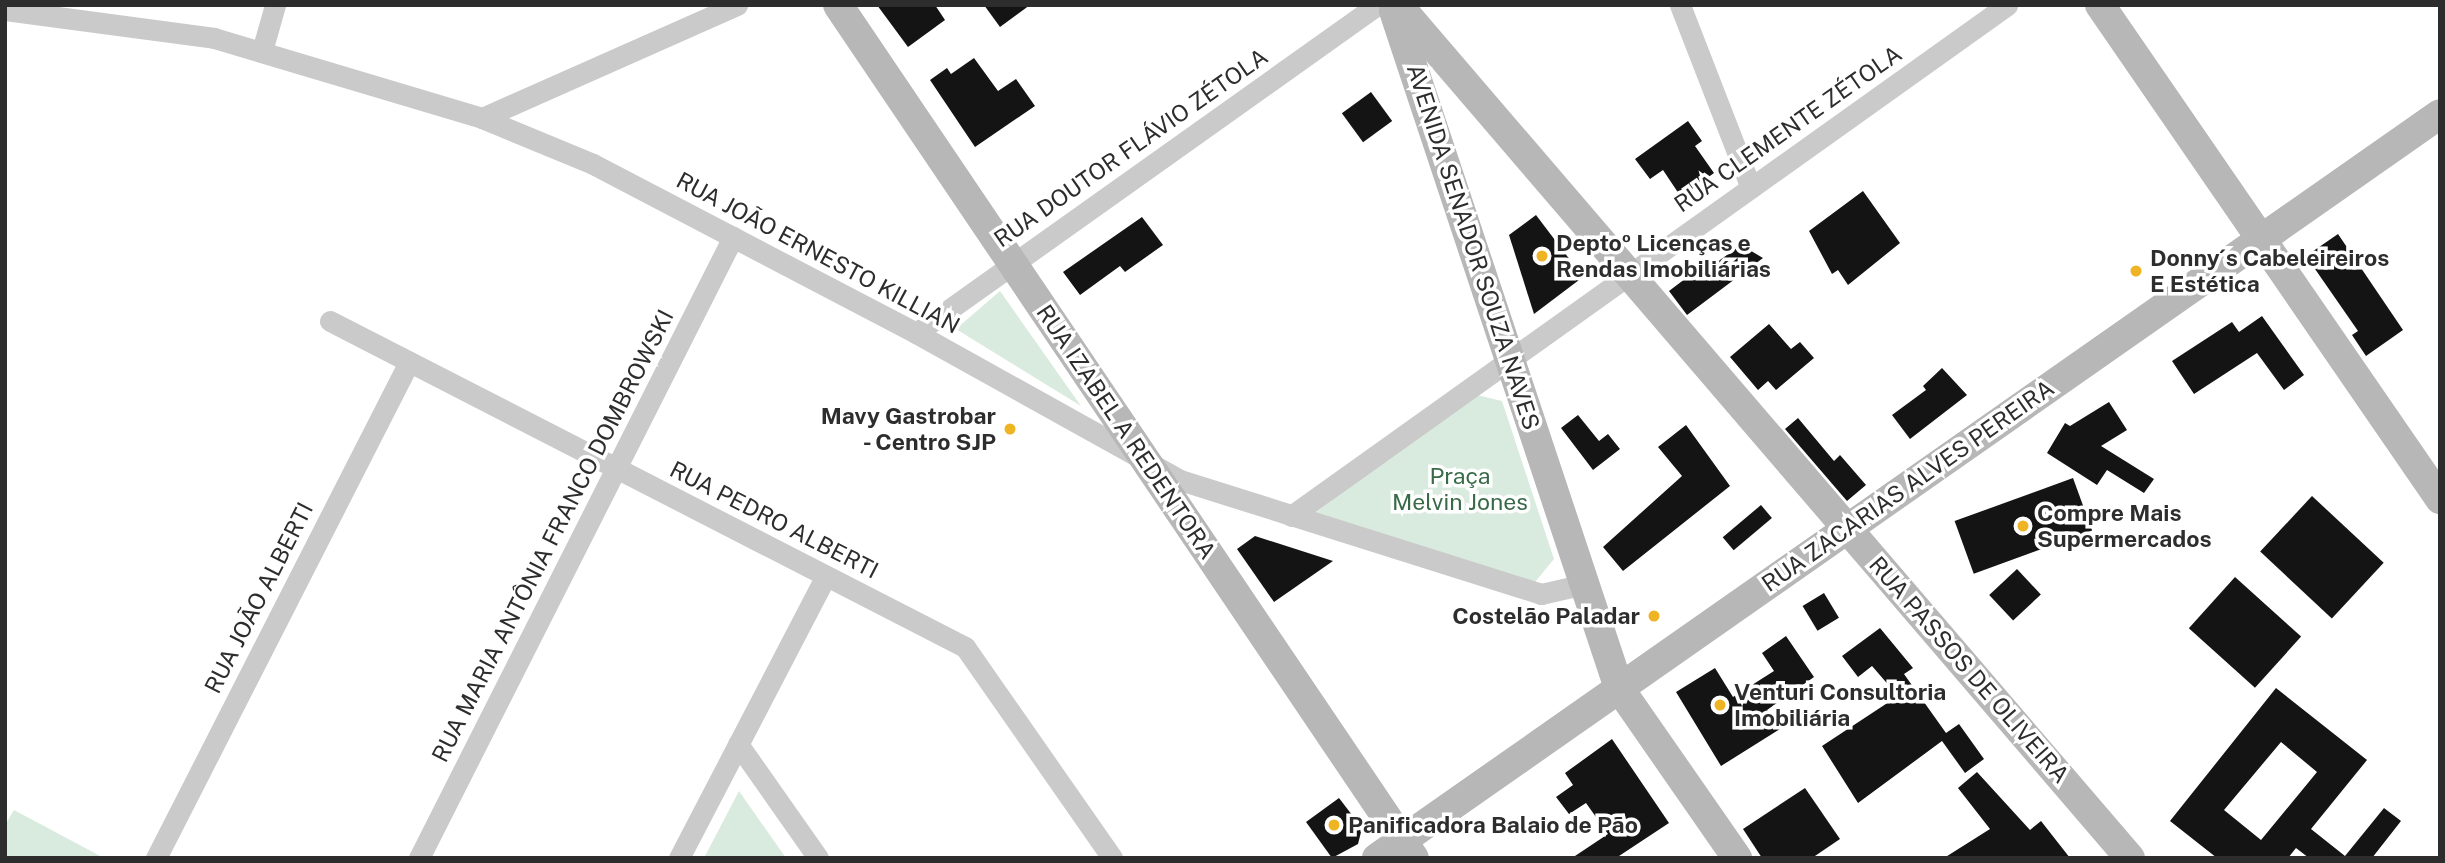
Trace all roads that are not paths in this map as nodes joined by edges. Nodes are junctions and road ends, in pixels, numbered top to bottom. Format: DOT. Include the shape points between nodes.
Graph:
graph roads {
  1 [pos="275,5"];
  2 [pos="737,5"];
  3 [pos="838,5"];
  4 [pos="1377,5"];
  5 [pos="1395,5"];
  6 [pos="1681,5"];
  7 [pos="2007,5"];
  8 [pos="2100,5"];
  9 [pos="5,10"];
  10 [pos="262,51"];
  11 [pos="2440,114"];
  12 [pos="482,118"];
  13 [pos="1751,188"];
  14 [pos="733,237"];
  15 [pos="2261,239"];
  16 [pos="1012,264"];
  17 [pos="1629,274"];
  18 [pos="330,321"];
  19 [pos="916,333"];
  20 [pos="1510,359"];
  21 [pos="409,362"];
  22 [pos="1150,466"];
  23 [pos="616,468"];
  24 [pos="2440,499"];
  25 [pos="1291,516"];
  26 [pos="1847,528"];
  27 [pos="826,576"];
  28 [pos="1585,584"];
  29 [pos="1619,688"];
  30 [pos="738,744"];
  31 [pos="1408,849"];
  32 [pos="156,858"];
  33 [pos="419,858"];
  34 [pos="679,858"];
  35 [pos="818,858"];
  36 [pos="1112,858"];
  37 [pos="1377,858"];
  38 [pos="1737,858"];
  39 [pos="2130,858"];
  1 -- 10 [label="street"];
  2 -- 12 [label="street"];
  3 -- 16 [label="main road, RUA IZABEL A REDENTORA"];
  4 -- 16 [label="street, RUA DOUTOR FLÁVIO ZÉTOLA"];
  5 -- 17 [label="main road, RUA PASSOS DE OLIVEIRA"];
  5 -- 20 [label="main road, AVENIDA SENADOR SOUZA NAVES"];
  6 -- 13 [label="street"];
  7 -- 13 [label="street, RUA CLEMENTE ZÉTOLA"];
  8 -- 15 [label="main road"];
  9 -- 10 [label="street, RUA JOÃO ERNESTO KILLIAN" via="164,29"];
  10 -- 12 [label="street, RUA JOÃO ERNESTO KILLIAN"];
  11 -- 15 [label="main road, RUA ZACARIAS ALVES PEREIRA"];
  12 -- 14 [label="street, RUA JOÃO ERNESTO KILLIAN" via="593,164"];
  13 -- 17 [label="street, RUA CLEMENTE ZÉTOLA"];
  14 -- 19 [label="street, RUA JOÃO ERNESTO KILLIAN"];
  14 -- 23 [label="street, RUA MARIA ANTÔNIA FRANCO DOMBROWSKI"];
  15 -- 24 [label="main road"];
  15 -- 26 [label="main road, RUA ZACARIAS ALVES PEREIRA"];
  16 -- 19 [label="street, RUA DOUTOR FLÁVIO ZÉTOLA"];
  16 -- 22 [label="main road, RUA IZABEL A REDENTORA"];
  17 -- 20 [label="street, RUA CLEMENTE ZÉTOLA"];
  17 -- 26 [label="main road, RUA PASSOS DE OLIVEIRA"];
  18 -- 21 [label="street, RUA PEDRO ALBERTI"];
  19 -- 22 [label="street, RUA JOÃO ERNESTO KILLIAN"];
  20 -- 25 [label="street, RUA CLEMENTE ZÉTOLA"];
  20 -- 28 [label="main road, AVENIDA SENADOR SOUZA NAVES"];
  21 -- 23 [label="street, RUA PEDRO ALBERTI"];
  21 -- 32 [label="street, RUA JOÃO ALBERTI"];
  22 -- 25 [label="street, RUA JOÃO ERNESTO KILLIAN"];
  22 -- 31 [label="main road, RUA IZABEL A REDENTORA"];
  23 -- 27 [label="street, RUA PEDRO ALBERTI"];
  23 -- 33 [label="street, RUA MARIA ANTÔNIA FRANCO DOMBROWSKI"];
  25 -- 28 [label="street, RUA JOÃO ERNESTO KILLIAN" via="1541,594"];
  26 -- 29 [label="main road, RUA ZACARIAS ALVES PEREIRA"];
  26 -- 39 [label="main road, RUA PASSOS DE OLIVEIRA"];
  27 -- 30 [label="street"];
  27 -- 36 [label="street, RUA PEDRO ALBERTI" via="965,647"];
  28 -- 29 [label="main road, AVENIDA SENADOR SOUZA NAVES"];
  29 -- 31 [label="main road, RUA ZACARIAS ALVES PEREIRA"];
  29 -- 38 [label="main road, AVENIDA SENADOR SOUZA NAVES"];
  30 -- 34 [label="street"];
  30 -- 35 [label="street"];
  31 -- 37 [label="main road, RUA ZACARIAS ALVES PEREIRA"];
}
